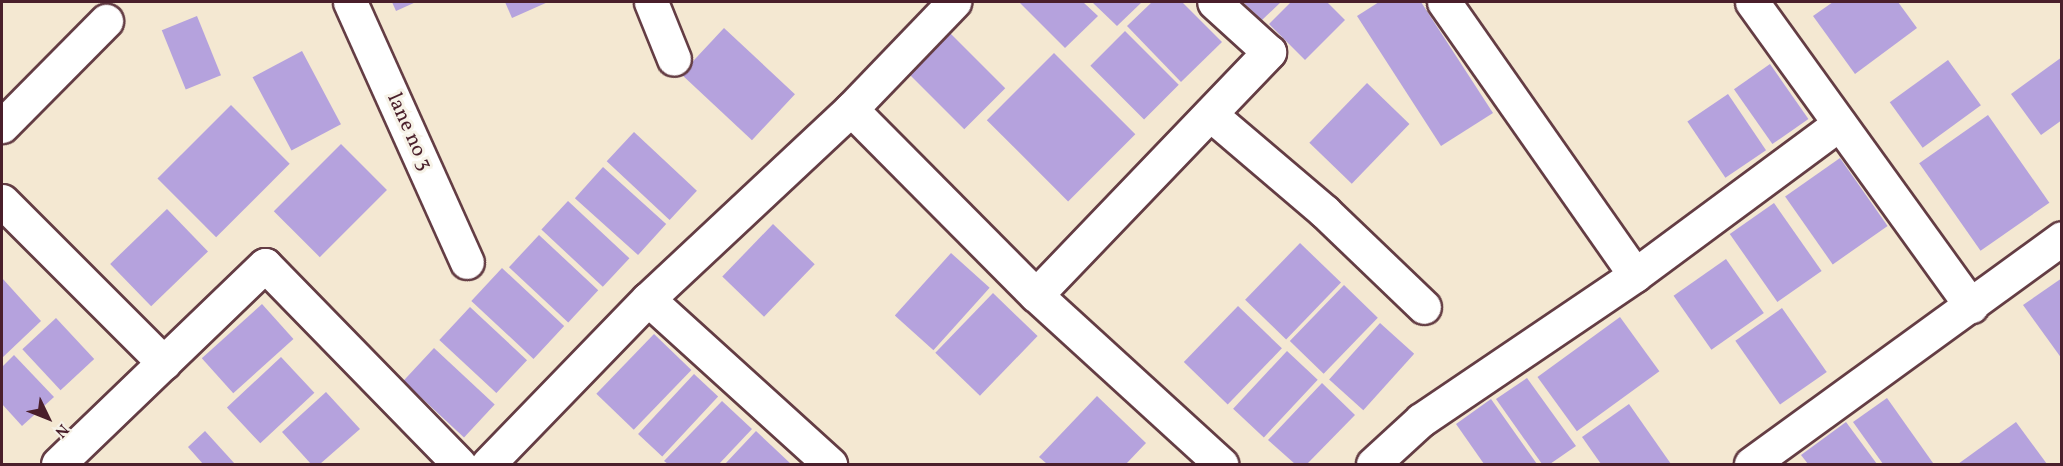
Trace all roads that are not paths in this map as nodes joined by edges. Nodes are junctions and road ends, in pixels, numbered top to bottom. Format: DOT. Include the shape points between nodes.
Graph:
graph roads {
  1 [pos="350,2"];
  2 [pos="651,2"];
  3 [pos="954,2"];
  4 [pos="1214,2"];
  5 [pos="1443,2"];
  6 [pos="1752,2"];
  7 [pos="105,21"];
  8 [pos="674,59"];
  9 [pos="851,109"];
  10 [pos="1210,114"];
  11 [pos="1839,124"];
  12 [pos="2,126"];
  13 [pos="2,201"];
  14 [pos="2061,238"];
  15 [pos="467,262"];
  16 [pos="1635,275"];
  17 [pos="1036,295"];
  18 [pos="648,299"];
  19 [pos="1971,306"];
  20 [pos="1424,307"];
  21 [pos="164,363"];
  22 [pos="58,465"];
  23 [pos="459,465"];
  24 [pos="488,465"];
  25 [pos="830,465"];
  26 [pos="1221,465"];
  27 [pos="1373,465"];
  28 [pos="1751,465"];
  1 -- 15 [label="street, lane no 3"];
  2 -- 8 [label="street"];
  3 -- 9 [label="street"];
  4 -- 10 [label="street" via="1269,52"];
  5 -- 16 [label="street"];
  6 -- 11 [label="street"];
  7 -- 12 [label="street"];
  9 -- 17 [label="street"];
  9 -- 18 [label="street"];
  10 -- 17 [label="street"];
  10 -- 20 [label="street" via="1325,212"];
  11 -- 16 [label="street"];
  11 -- 19 [label="street"];
  13 -- 21 [label="street"];
  14 -- 19 [label="street"];
  16 -- 27 [label="street" via="1421,420"];
  17 -- 26 [label="street"];
  18 -- 24 [label="street"];
  18 -- 25 [label="street"];
  19 -- 28 [label="street"];
  21 -- 22 [label="street"];
  21 -- 23 [label="street" via="265,265"];
}
